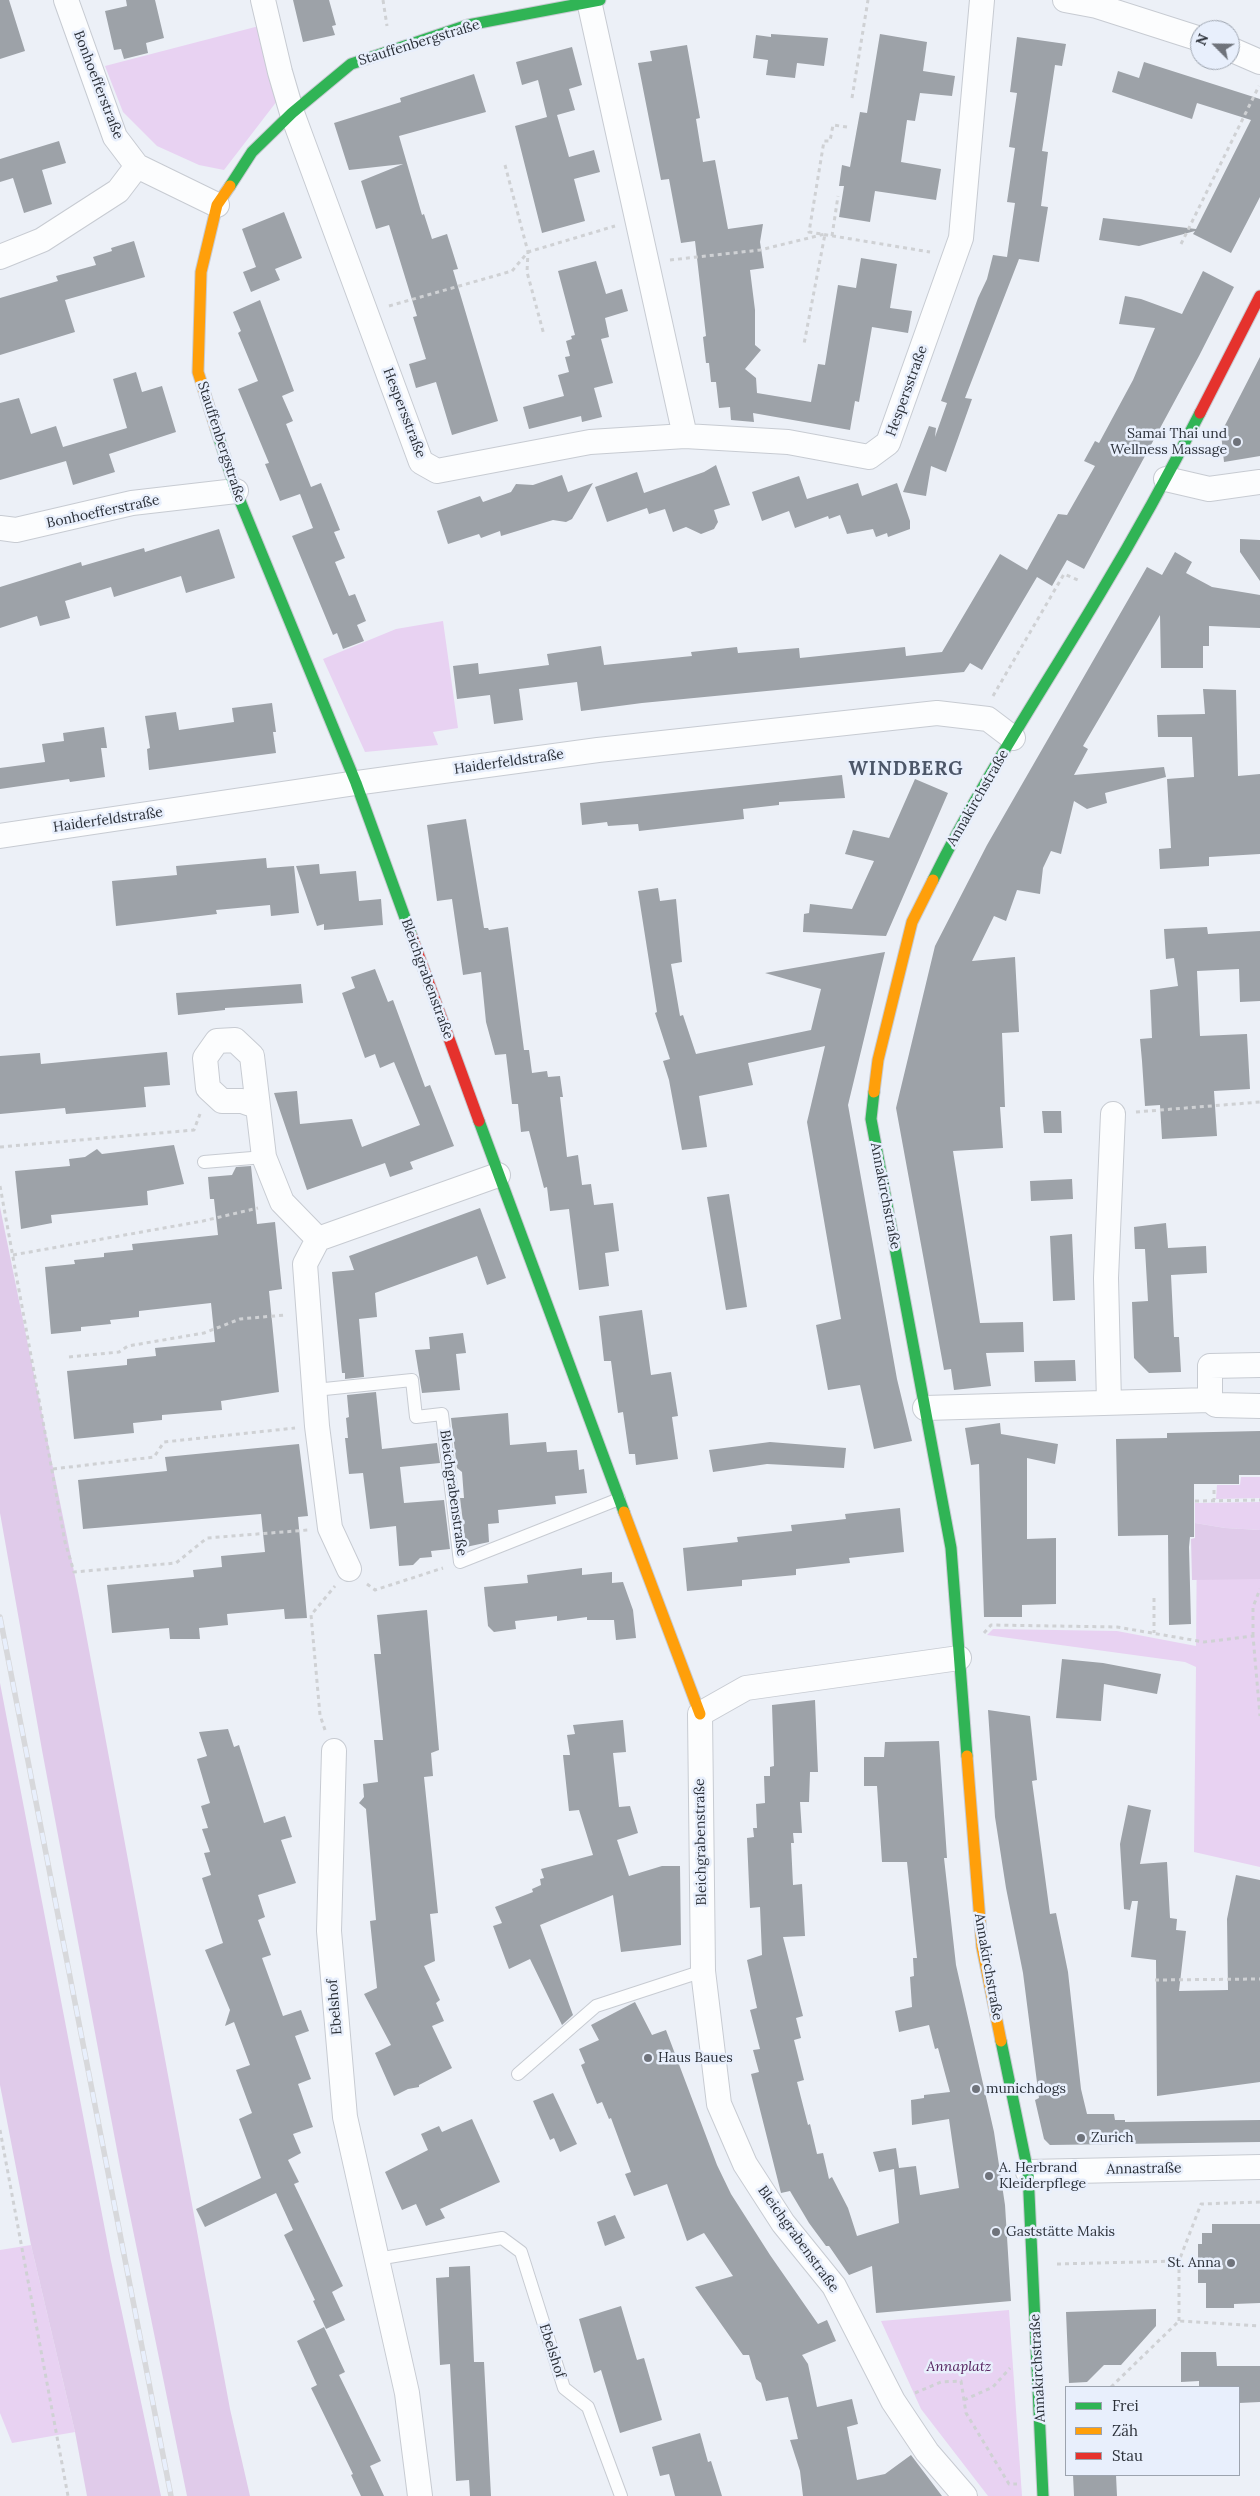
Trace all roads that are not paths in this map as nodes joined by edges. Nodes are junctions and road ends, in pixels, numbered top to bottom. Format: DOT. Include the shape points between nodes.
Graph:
graph roads {
  1 [pos="66,0"];
  2 [pos="263,0"];
  3 [pos="982,0"];
  4 [pos="1065,0"];
  5 [pos="595,1"];
  6 [pos="1097,3"];
  7 [pos="1190,36"];
  8 [pos="1240,53"];
  9 [pos="1260,62"];
  10 [pos="292,112"];
  11 [pos="137,166"];
  12 [pos="217,205"];
  13 [pos="0,257"];
  14 [pos="1260,296"];
  15 [pos="685,436"];
  16 [pos="1166,479"];
  17 [pos="1260,482"];
  18 [pos="236,491"];
  19 [pos="0,528"];
  20 [pos="1013,738"];
  21 [pos="356,782"];
  22 [pos="0,836"];
  23 [pos="256,1106"];
  24 [pos="1113,1114"];
  25 [pos="264,1157"];
  26 [pos="204,1162"];
  27 [pos="498,1175"];
  28 [pos="318,1239"];
  29 [pos="1260,1365"];
  30 [pos="315,1390"];
  31 [pos="1210,1400"];
  32 [pos="1109,1403"];
  33 [pos="1260,1406"];
  34 [pos="925,1408"];
  35 [pos="620,1499"];
  36 [pos="349,1569"];
  37 [pos="959,1658"];
  38 [pos="700,1714"];
  39 [pos="334,1752"];
  40 [pos="703,1971"];
  41 [pos="518,2074"];
  42 [pos="1260,2168"];
  43 [pos="1028,2172"];
  44 [pos="377,2259"];
  45 [pos="1042,2491"];
  46 [pos="420,2496"];
  47 [pos="620,2496"];
  48 [pos="965,2496"];
  1 -- 11 [label="street, Bonhoefferstraße" via="115,137"];
  2 -- 10 [label="street, Hespersstraße"];
  3 -- 15 [label="street, Hespersstraße" via="961,238 888,443 869,457 788,442"];
  4 -- 6 [label="street"];
  5 -- 10 [label="street, Stauffenbergstraße" via="468,25 351,64"];
  5 -- 15 [label="street"];
  6 -- 7 [label="street"];
  8 -- 9 [label="street"];
  10 -- 12 [label="street, Stauffenbergstraße" via="252,152"];
  10 -- 15 [label="street, Hespersstraße" via="421,462 437,471 590,442"];
  11 -- 12 [label="street, Bonhoefferstraße"];
  11 -- 13 [label="street" via="118,191 42,240"];
  12 -- 18 [label="street, Stauffenbergstraße" via="201,272 198,372"];
  14 -- 16 [label="street, Annakirchstraße"];
  16 -- 17 [label="street" via="1210,489"];
  16 -- 20 [label="street, Annakirchstraße"];
  18 -- 19 [label="street, Bonhoefferstraße" via="132,502 16,530"];
  18 -- 21 [label="street, Stauffenbergstraße"];
  20 -- 21 [label="street, Haiderfeldstraße" via="988,719 937,713 598,750"];
  20 -- 34 [label="street, Annakirchstraße" via="960,824 912,922 878,1060 871,1119"];
  21 -- 22 [label="street, Haiderfeldstraße"];
  21 -- 27 [label="street, Bleichgrabenstraße"];
  23 -- 23 [label="street" via="252,1056 235,1040 217,1041 205,1058 208,1088 222,1101 242,1101"];
  23 -- 25 [label="street"];
  24 -- 32 [label="street" via="1106,1278"];
  25 -- 26 [label="lane"];
  25 -- 28 [label="street" via="282,1202"];
  27 -- 28 [label="street"];
  27 -- 35 [label="street, Bleichgrabenstraße"];
  28 -- 30 [label="street" via="305,1264"];
  29 -- 31 [label="street" via="1210,1366"];
  30 -- 35 [label="lane, Bleichgrabenstraße" via="412,1380 416,1416 442,1414 460,1562"];
  30 -- 36 [label="street" via="330,1528"];
  31 -- 32 [label="street"];
  31 -- 33 [label="street" via="1216,1405"];
  32 -- 34 [label="street"];
  34 -- 37 [label="street, Annakirchstraße" via="951,1548"];
  35 -- 38 [label="street, Bleichgrabenstraße"];
  37 -- 38 [label="street" via="746,1688"];
  37 -- 43 [label="street, Annakirchstraße" via="982,1947"];
  38 -- 40 [label="street, Bleichgrabenstraße"];
  39 -- 44 [label="street, Ebelshof" via="329,1931 345,2118"];
  40 -- 41 [label="lane" via="596,2006"];
  40 -- 48 [label="street, Bleichgrabenstraße" via="719,2104 745,2164 783,2223 834,2286 893,2401 927,2452"];
  42 -- 43 [label="street, Annastraße"];
  43 -- 45 [label="street, Annakirchstraße"];
  44 -- 46 [label="street, Ebelshof" via="407,2394"];
  44 -- 47 [label="lane, Ebelshof" via="502,2238 521,2252 564,2388 588,2408"];
}
